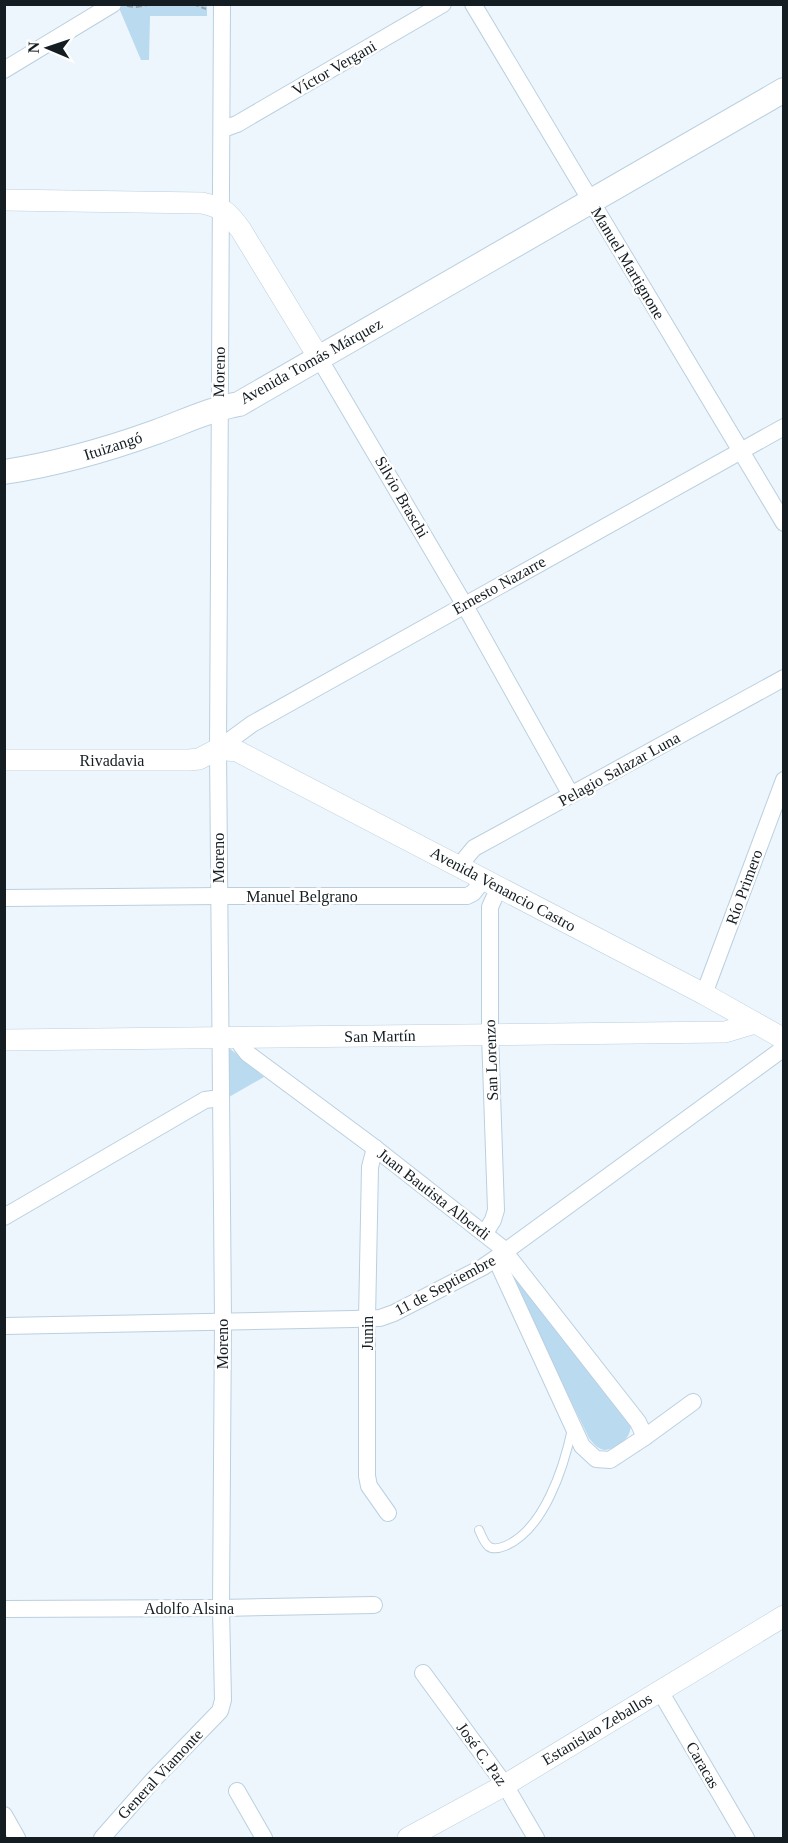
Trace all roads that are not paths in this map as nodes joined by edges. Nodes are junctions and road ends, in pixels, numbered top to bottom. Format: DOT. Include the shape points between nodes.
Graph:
graph roads {
  1 [pos="222,4"];
  2 [pos="443,4"];
  3 [pos="473,4"];
  4 [pos="118,5"];
  5 [pos="4,70"];
  6 [pos="783,73"];
  7 [pos="783,90"];
  8 [pos="223,129"];
  9 [pos="588,196"];
  10 [pos="4,200"];
  11 [pos="221,207"];
  12 [pos="316,353"];
  13 [pos="219,407"];
  14 [pos="783,427"];
  15 [pos="741,450"];
  16 [pos="4,472"];
  17 [pos="783,523"];
  18 [pos="464,604"];
  19 [pos="783,678"];
  20 [pos="218,750"];
  21 [pos="4,760"];
  22 [pos="783,780"];
  23 [pos="571,795"];
  24 [pos="459,866"];
  25 [pos="491,883"];
  26 [pos="219,896"];
  27 [pos="4,898"];
  28 [pos="704,994"];
  29 [pos="754,1023"];
  30 [pos="490,1035"];
  31 [pos="230,1038"];
  32 [pos="783,1039"];
  33 [pos="4,1040"];
  34 [pos="783,1048"];
  35 [pos="220,1098"];
  36 [pos="375,1148"];
  37 [pos="4,1217"];
  38 [pos="485,1233"];
  39 [pos="501,1255"];
  40 [pos="367,1319"];
  41 [pos="223,1322"];
  42 [pos="4,1326"];
  43 [pos="693,1402"];
  44 [pos="573,1426"];
  45 [pos="645,1437"];
  46 [pos="388,1512"];
  47 [pos="479,1530"];
  48 [pos="374,1605"];
  49 [pos="221,1608"];
  50 [pos="4,1609"];
  51 [pos="783,1616"];
  52 [pos="423,1673"];
  53 [pos="660,1691"];
  54 [pos="220,1711"];
  55 [pos="505,1785"];
  56 [pos="237,1791"];
  57 [pos="4,1815"];
  58 [pos="17,1839"];
  59 [pos="102,1839"];
  60 [pos="264,1839"];
  61 [pos="408,1839"];
  62 [pos="536,1839"];
  63 [pos="746,1839"];
  1 -- 8 [label="street, Moreno"];
  2 -- 8 [label="street, Víctor Vergani"];
  3 -- 9 [label="street, Manuel Martignone"];
  4 -- 5 [label="street"];
  6 -- 9 [label="main road, Avenida Tomás Márquez"];
  7 -- 9 [label="main road, Avenida Tomás Márquez"];
  8 -- 11 [label="street, Moreno"];
  9 -- 12 [label="main road, Avenida Tomás Márquez"];
  9 -- 15 [label="street, Manuel Martignone"];
  10 -- 11 [label="street" via="202,203"];
  11 -- 12 [label="street, Silvio Braschi" via="241,230"];
  11 -- 13 [label="street, Moreno"];
  12 -- 13 [label="main road, Avenida Tomás Márquez" via="239,404"];
  12 -- 18 [label="street, Silvio Braschi"];
  13 -- 16 [label="main road, Ituizangó" via="61,462"];
  13 -- 20 [label="street, Moreno"];
  14 -- 15 [label="street, Ernesto Nazarre"];
  15 -- 17 [label="street, Manuel Martignone"];
  15 -- 18 [label="street, Ernesto Nazarre"];
  18 -- 20 [label="street, Ernesto Nazarre" via="252,724"];
  18 -- 23 [label="street, Silvio Braschi"];
  19 -- 23 [label="street, Pelagio Salazar Luna"];
  20 -- 21 [label="street, Rivadavia" via="189,760"];
  20 -- 24 [label="street, Avenida Venancio Castro" via="245,754"];
  20 -- 26 [label="street, Moreno"];
  22 -- 28 [label="street, Río Primero"];
  23 -- 24 [label="street, Pelagio Salazar Luna" via="474,848"];
  24 -- 25 [label="street, Avenida Venancio Castro"];
  25 -- 26 [label="street, Manuel Belgrano" via="467,896"];
  25 -- 28 [label="street, Avenida Venancio Castro"];
  25 -- 30 [label="street, San Lorenzo"];
  26 -- 27 [label="street, Manuel Belgrano"];
  26 -- 31 [label="street, Moreno"];
  28 -- 29 [label="street, Avenida Venancio Castro"];
  29 -- 30 [label="street, San Martín" via="725,1032"];
  29 -- 32 [label="street, Avenida Venancio Castro"];
  30 -- 31 [label="street, San Martín"];
  30 -- 38 [label="street, San Lorenzo" via="496,1210"];
  31 -- 33 [label="street, San Martín"];
  31 -- 35 [label="street, Moreno"];
  31 -- 36 [label="street, Juan Bautista Alberdi"];
  34 -- 39 [label="street, 11 de Septiembre"];
  35 -- 37 [label="street" via="205,1100"];
  35 -- 41 [label="street, Moreno"];
  36 -- 38 [label="street, Juan Bautista Alberdi"];
  36 -- 40 [label="street, Junin" via="370,1167"];
  38 -- 39 [label="street, Juan Bautista Alberdi"];
  39 -- 40 [label="street, 11 de Septiembre" via="407,1307"];
  39 -- 44 [label="street, Juan Bautista Alberdi"];
  39 -- 45 [label="street, Juan Bautista Alberdi" via="638,1422"];
  40 -- 41 [label="street, 11 de Septiembre"];
  40 -- 46 [label="street, Junin" via="369,1486"];
  41 -- 42 [label="street, 11 de Septiembre"];
  41 -- 49 [label="street, Moreno"];
  43 -- 45 [label="street"];
  44 -- 45 [label="street, Juan Bautista Alberdi" via="582,1446 596,1459 610,1460"];
  44 -- 47 [label="lane" via="556,1481 538,1518 512,1542 496,1549 486,1544"];
  48 -- 49 [label="street, Adolfo Alsina"];
  49 -- 50 [label="street, Adolfo Alsina"];
  49 -- 54 [label="street, Moreno"];
  51 -- 53 [label="street, Estanislao Zeballos"];
  52 -- 55 [label="street, José C. Paz"];
  53 -- 55 [label="street, Estanislao Zeballos"];
  53 -- 63 [label="street, Caracas"];
  54 -- 59 [label="street, General Viamonte"];
  55 -- 61 [label="street, Estanislao Zeballos"];
  55 -- 62 [label="street, José C. Paz"];
  56 -- 60 [label="street"];
  57 -- 58 [label="street"];
}
